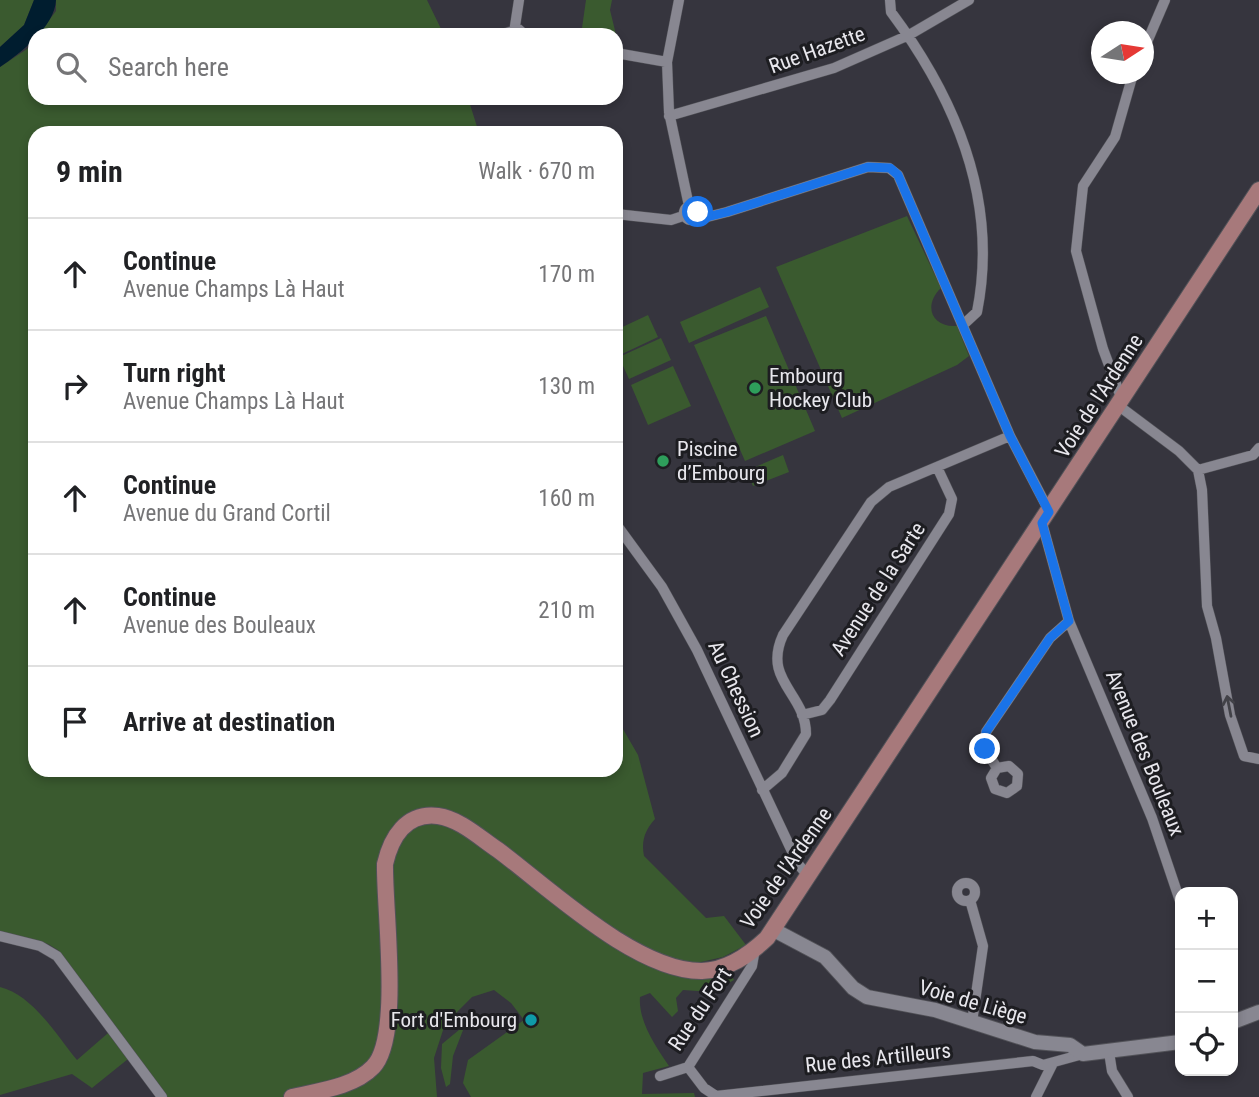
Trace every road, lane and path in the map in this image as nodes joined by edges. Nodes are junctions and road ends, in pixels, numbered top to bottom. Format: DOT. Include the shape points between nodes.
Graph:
graph roads {
  1 [pos="519,0"];
  2 [pos="679,0"];
  3 [pos="890,0"];
  4 [pos="969,0"];
  5 [pos="1165,0"];
  6 [pos="1154,24"];
  7 [pos="521,28"];
  8 [pos="909,35"];
  9 [pos="623,54"];
  10 [pos="667,62"];
  11 [pos="1130,84"];
  12 [pos="669,116"];
  13 [pos="1259,190"];
  14 [pos="689,206"];
  15 [pos="623,215"];
  16 [pos="698,215"];
  17 [pos="683,216"];
  18 [pos="964,324"];
  19 [pos="1121,403"];
  20 [pos="1010,436"];
  21 [pos="1259,448"];
  22 [pos="937,467"];
  23 [pos="1198,470"];
  24 [pos="1045,517"];
  25 [pos="623,533"];
  26 [pos="1069,621"];
  27 [pos="802,715"];
  28 [pos="1259,759"];
  29 [pos="997,768"];
  30 [pos="762,790"];
  31 [pos="809,877"];
  32 [pos="1175,887"];
  33 [pos="970,900"];
  34 [pos="774,930"];
  35 [pos="0,936"];
  36 [pos="755,949"];
  37 [pos="1259,1012"];
  38 [pos="1238,1020"];
  39 [pos="972,1022"];
  40 [pos="1175,1043"];
  41 [pos="1109,1052"];
  42 [pos="1083,1055"];
  43 [pos="1053,1063"];
  44 [pos="688,1067"];
  45 [pos="660,1076"];
  46 [pos="750,1094"];
  47 [pos="162,1097"];
  48 [pos="292,1097"];
  49 [pos="1035,1097"];
  50 [pos="1128,1097"];
  1 -- 7 [label="street"];
  2 -- 10 [label="street"];
  3 -- 8 [label="street" via="891,12"];
  4 -- 8 [label="street, Rue Hazette"];
  5 -- 6 [label="street"];
  8 -- 12 [label="street, Rue Hazette" via="834,68"];
  8 -- 18 [label="street" via="941,85 975,178 983,227 983,270 977,312"];
  9 -- 10 [label="street"];
  10 -- 12 [label="street"];
  11 -- 19 [label="street" via="1115,137 1083,186 1076,251"];
  12 -- 14 [label="street"];
  13 -- 19 [label="main road, Voie de l'Ardenne"];
  14 -- 16 [label="street" via="696,208"];
  14 -- 17 [label="street"];
  15 -- 17 [label="street" via="671,220"];
  16 -- 17 [label="street" via="691,221"];
  16 -- 18 [label="street, Avenue des Bouleaux" via="727,212 868,167 890,168 898,175"];
  18 -- 20 [label="street, Avenue des Bouleaux"];
  19 -- 23 [label="street"];
  19 -- 24 [label="main road, Voie de l'Ardenne"];
  20 -- 22 [label="street"];
  20 -- 24 [label="street, Avenue des Bouleaux"];
  21 -- 23 [label="street" via="1253,455"];
  22 -- 27 [label="street, Avenue de la Sarte" via="952,499 949,514 830,700 821,710"];
  22 -- 27 [label="street" via="878,494 783,635 775,653 778,673"];
  28 -- 23 [label="street, one-way" via="1244,755 1237,738 1206,606"];
  24 -- 26 [label="street, Avenue des Bouleaux"];
  24 -- 31 [label="main road, Voie de l'Ardenne"];
  25 -- 30 [label="street, Au Chession" via="662,586 697,650"];
  26 -- 29 [label="street" via="1050,638 986,732 985,749"];
  26 -- 32 [label="street, Avenue des Bouleaux" via="1152,818"];
  27 -- 30 [label="street" via="806,734 782,773"];
  30 -- 31 [label="street, Au Chession"];
  31 -- 34 [label="main road, Voie de l'Ardenne"];
  33 -- 39 [label="street" via="983,946"];
  34 -- 36 [label="main road, Voie de l'Ardenne"];
  34 -- 39 [label="street, Voie de Liège" via="825,957 863,995"];
  35 -- 47 [label="street" via="40,946 57,956"];
  36 -- 44 [label="street, Rue du Fort" via="752,966"];
  36 -- 48 [label="main road, Voie de l'Ardenne" via="716,969 665,965 617,939 470,830 437,816 420,817 398,832 385,864 389,1015 385,1048 373,1067 355,1080"];
  37 -- 38 [label="street"];
  39 -- 42 [label="street, Voie de Liège" via="1035,1042 1070,1045"];
  40 -- 41 [label="street, Voie de Liège"];
  41 -- 42 [label="street, Voie de Liège"];
  41 -- 50 [label="street" via="1112,1072"];
  42 -- 43 [label="street, Rue des Artilleurs"];
  43 -- 46 [label="street, Rue des Artilleurs" via="1033,1061"];
  43 -- 49 [label="street"];
  44 -- 45 [label="street, Rue du Fort"];
  44 -- 46 [label="street, Rue des Artilleurs" via="716,1096"];
}
